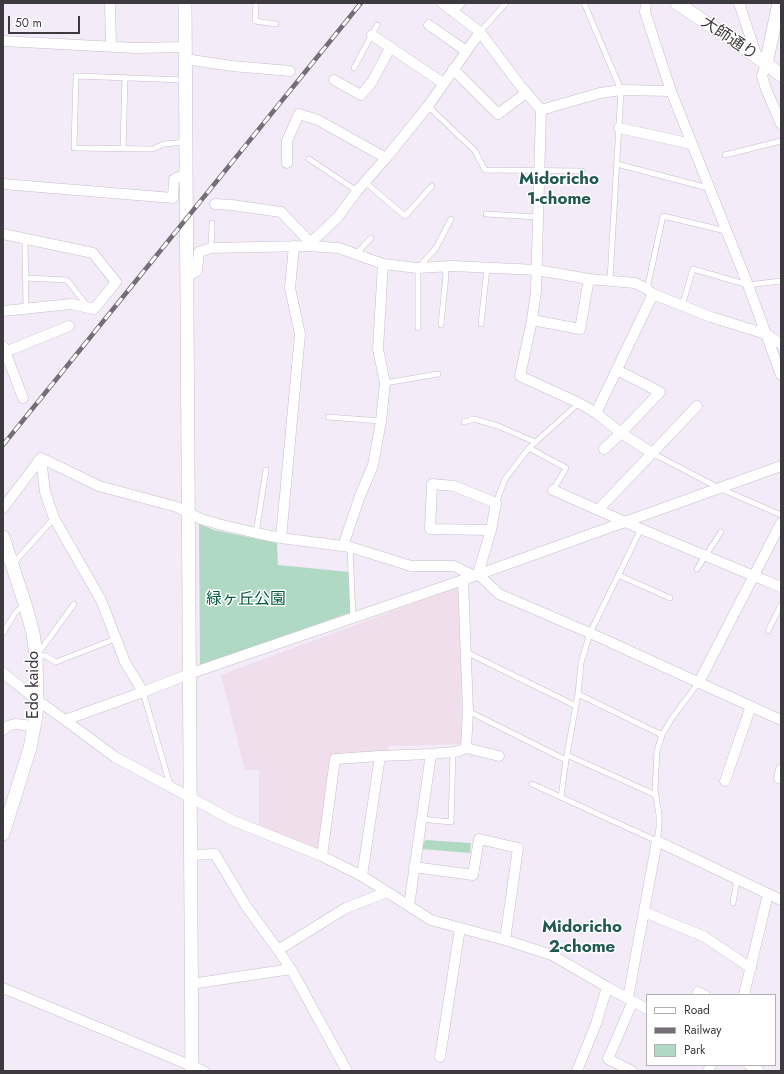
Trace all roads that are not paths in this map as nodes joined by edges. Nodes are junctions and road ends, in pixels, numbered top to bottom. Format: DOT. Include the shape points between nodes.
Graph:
graph roads {
  1 [pos="110,3"];
  2 [pos="185,3"];
  3 [pos="256,3"];
  4 [pos="442,3"];
  5 [pos="460,3"];
  6 [pos="506,3"];
  7 [pos="584,3"];
  8 [pos="646,3"];
  9 [pos="676,3"];
  10 [pos="739,3"];
  11 [pos="779,3"];
  12 [pos="452,11"];
  13 [pos="276,24"];
  14 [pos="429,24"];
  15 [pos="377,25"];
  16 [pos="480,32"];
  17 [pos="372,35"];
  18 [pos="3,41"];
  19 [pos="110,46"];
  20 [pos="390,48"];
  21 [pos="466,51"];
  22 [pos="185,53"];
  23 [pos="761,60"];
  24 [pos="354,68"];
  25 [pos="453,69"];
  26 [pos="290,71"];
  27 [pos="781,75"];
  28 [pos="125,77"];
  29 [pos="185,80"];
  30 [pos="334,80"];
  31 [pos="443,83"];
  32 [pos="621,90"];
  33 [pos="671,91"];
  34 [pos="526,93"];
  35 [pos="428,106"];
  36 [pos="541,110"];
  37 [pos="781,124"];
  38 [pos="619,128"];
  39 [pos="781,141"];
  40 [pos="186,142"];
  41 [pos="692,144"];
  42 [pos="123,149"];
  43 [pos="725,155"];
  44 [pos="386,158"];
  45 [pos="309,159"];
  46 [pos="287,163"];
  47 [pos="616,164"];
  48 [pos="540,171"];
  49 [pos="582,171"];
  50 [pos="186,174"];
  51 [pos="365,182"];
  52 [pos="3,184"];
  53 [pos="432,186"];
  54 [pos="710,188"];
  55 [pos="357,191"];
  56 [pos="214,204"];
  57 [pos="486,214"];
  58 [pos="538,217"];
  59 [pos="451,219"];
  60 [pos="212,223"];
  61 [pos="726,231"];
  62 [pos="3,234"];
  63 [pos="371,238"];
  64 [pos="25,239"];
  65 [pos="309,244"];
  66 [pos="294,246"];
  67 [pos="211,248"];
  68 [pos="356,254"];
  69 [pos="383,264"];
  70 [pos="444,267"];
  71 [pos="418,268"];
  72 [pos="487,268"];
  73 [pos="537,270"];
  74 [pos="187,276"];
  75 [pos="26,278"];
  76 [pos="589,279"];
  77 [pos="610,280"];
  78 [pos="781,281"];
  79 [pos="748,285"];
  80 [pos="650,291"];
  81 [pos="682,306"];
  82 [pos="88,308"];
  83 [pos="26,309"];
  84 [pos="3,311"];
  85 [pos="532,320"];
  86 [pos="481,324"];
  87 [pos="441,325"];
  88 [pos="69,326"];
  89 [pos="418,328"];
  90 [pos="766,334"];
  91 [pos="781,344"];
  92 [pos="4,349"];
  93 [pos="617,370"];
  94 [pos="438,374"];
  95 [pos="781,375"];
  96 [pos="385,383"];
  97 [pos="23,398"];
  98 [pos="579,403"];
  99 [pos="697,406"];
  100 [pos="596,413"];
  101 [pos="328,417"];
  102 [pos="381,421"];
  103 [pos="464,422"];
  104 [pos="621,432"];
  105 [pos="535,442"];
  106 [pos="529,448"];
  107 [pos="604,448"];
  108 [pos="652,453"];
  109 [pos="41,458"];
  110 [pos="781,466"];
  111 [pos="266,470"];
  112 [pos="719,488"];
  113 [pos="553,490"];
  114 [pos="496,503"];
  115 [pos="3,508"];
  116 [pos="598,510"];
  117 [pos="188,512"];
  118 [pos="781,515"];
  119 [pos="54,518"];
  120 [pos="624,521"];
  121 [pos="781,523"];
  122 [pos="641,529"];
  123 [pos="491,530"];
  124 [pos="721,532"];
  125 [pos="256,533"];
  126 [pos="3,537"];
  127 [pos="281,538"];
  128 [pos="346,546"];
  129 [pos="706,556"];
  130 [pos="12,565"];
  131 [pos="697,569"];
  132 [pos="476,575"];
  133 [pos="618,575"];
  134 [pos="754,576"];
  135 [pos="463,580"];
  136 [pos="781,587"];
  137 [pos="670,598"];
  138 [pos="25,604"];
  139 [pos="74,604"];
  140 [pos="781,605"];
  141 [pos="353,618"];
  142 [pos="768,631"];
  143 [pos="3,633"];
  144 [pos="590,633"];
  145 [pos="116,639"];
  146 [pos="466,652"];
  147 [pos="36,655"];
  148 [pos="3,673"];
  149 [pos="189,674"];
  150 [pos="700,682"];
  151 [pos="142,692"];
  152 [pos="578,694"];
  153 [pos="37,700"];
  154 [pos="576,706"];
  155 [pos="751,706"];
  156 [pos="468,711"];
  157 [pos="65,720"];
  158 [pos="781,720"];
  159 [pos="34,726"];
  160 [pos="3,730"];
  161 [pos="662,735"];
  162 [pos="466,748"];
  163 [pos="453,752"];
  164 [pos="431,754"];
  165 [pos="380,756"];
  166 [pos="499,756"];
  167 [pos="566,757"];
  168 [pos="725,781"];
  169 [pos="532,784"];
  170 [pos="170,786"];
  171 [pos="656,795"];
  172 [pos="190,797"];
  173 [pos="561,798"];
  174 [pos="421,819"];
  175 [pos="3,834"];
  176 [pos="657,841"];
  177 [pos="191,855"];
  178 [pos="322,856"];
  179 [pos="414,868"];
  180 [pos="362,876"];
  181 [pos="737,880"];
  182 [pos="387,892"];
  183 [pos="768,894"];
  184 [pos="781,900"];
  185 [pos="733,903"];
  186 [pos="409,906"];
  187 [pos="644,912"];
  188 [pos="460,928"];
  189 [pos="505,940"];
  190 [pos="278,950"];
  191 [pos="750,968"];
  192 [pos="291,969"];
  193 [pos="192,984"];
  194 [pos="607,987"];
  195 [pos="3,988"];
  196 [pos="744,994"];
  197 [pos="631,999"];
  198 [pos="646,1007"];
  199 [pos="440,1057"];
  200 [pos="750,1066"];
  201 [pos="192,1068"];
  202 [pos="204,1071"];
  203 [pos="347,1071"];
  204 [pos="578,1071"];
  205 [pos="632,1071"];
  206 [pos="760,1071"];
  1 -- 19 [label="street"];
  2 -- 22 [label="street"];
  3 -- 13 [label="lane" via="255,21"];
  4 -- 12 [label="street"];
  5 -- 12 [label="street"];
  6 -- 16 [label="lane"];
  7 -- 32 [label="lane"];
  8 -- 33 [label="street" via="645,12"];
  9 -- 23 [label="street, 大師通り"];
  10 -- 23 [label="street"];
  11 -- 23 [label="street"];
  12 -- 16 [label="street"];
  14 -- 21 [label="street"];
  15 -- 17 [label="lane"];
  16 -- 21 [label="street"];
  16 -- 34 [label="street"];
  17 -- 20 [label="street"];
  17 -- 24 [label="lane"];
  18 -- 19 [label="street"];
  19 -- 22 [label="street"];
  20 -- 30 [label="street" via="372,82 361,95"];
  20 -- 31 [label="street"];
  21 -- 25 [label="street"];
  22 -- 26 [label="street" via="232,66"];
  22 -- 29 [label="street"];
  23 -- 27 [label="street, 大師通り"];
  23 -- 37 [label="street" via="766,89"];
  25 -- 31 [label="street"];
  25 -- 34 [label="street" via="498,114"];
  28 -- 29 [label="lane"];
  28 -- 42 [label="lane"];
  28 -- 42 [label="lane" via="76,76 74,126 74,148"];
  29 -- 40 [label="street"];
  31 -- 35 [label="street"];
  32 -- 33 [label="street"];
  32 -- 36 [label="street" via="600,93"];
  32 -- 38 [label="lane"];
  33 -- 41 [label="street"];
  34 -- 36 [label="street"];
  35 -- 44 [label="street"];
  35 -- 48 [label="lane" via="475,151 485,170"];
  36 -- 48 [label="street"];
  38 -- 41 [label="street"];
  38 -- 47 [label="lane"];
  39 -- 43 [label="lane"];
  40 -- 42 [label="lane" via="164,144 153,149"];
  40 -- 50 [label="street"];
  41 -- 54 [label="street"];
  44 -- 46 [label="street" via="318,120 299,114 287,141"];
  44 -- 51 [label="street"];
  45 -- 55 [label="lane"];
  47 -- 54 [label="lane"];
  47 -- 77 [label="lane"];
  48 -- 49 [label="lane"];
  48 -- 58 [label="street"];
  50 -- 52 [label="street" via="174,179 173,198"];
  50 -- 74 [label="street"];
  51 -- 53 [label="lane" via="405,216"];
  51 -- 55 [label="street"];
  54 -- 61 [label="street"];
  55 -- 65 [label="street" via="338,217"];
  56 -- 65 [label="street" via="281,212"];
  57 -- 58 [label="lane"];
  58 -- 73 [label="street"];
  59 -- 71 [label="lane" via="436,248"];
  60 -- 67 [label="lane"];
  61 -- 79 [label="street"];
  61 -- 80 [label="lane" via="663,216"];
  62 -- 64 [label="street"];
  63 -- 68 [label="lane"];
  64 -- 75 [label="lane"];
  64 -- 82 [label="street" via="93,253 116,282 94,309"];
  65 -- 66 [label="street"];
  65 -- 68 [label="street" via="339,248"];
  66 -- 67 [label="street"];
  66 -- 127 [label="street" via="290,288 300,334"];
  67 -- 74 [label="street" via="199,252 197,271"];
  68 -- 69 [label="street"];
  69 -- 71 [label="street"];
  69 -- 96 [label="street" via="378,349"];
  70 -- 71 [label="street"];
  70 -- 72 [label="street"];
  70 -- 87 [label="lane" via="446,275"];
  71 -- 89 [label="lane"];
  72 -- 73 [label="street"];
  72 -- 86 [label="lane"];
  73 -- 76 [label="street"];
  73 -- 85 [label="street"];
  74 -- 117 [label="street"];
  75 -- 82 [label="lane" via="67,280"];
  75 -- 83 [label="lane"];
  76 -- 77 [label="street"];
  76 -- 85 [label="street" via="580,329"];
  77 -- 80 [label="street" via="635,283"];
  78 -- 79 [label="lane"];
  79 -- 81 [label="lane" via="693,269"];
  79 -- 90 [label="street"];
  80 -- 81 [label="street"];
  80 -- 93 [label="street"];
  81 -- 90 [label="street"];
  82 -- 83 [label="street" via="71,304"];
  83 -- 84 [label="street"];
  85 -- 98 [label="street" via="520,376"];
  88 -- 92 [label="street"];
  90 -- 91 [label="street"];
  90 -- 95 [label="street"];
  92 -- 97 [label="street"];
  93 -- 100 [label="street"];
  93 -- 104 [label="street" via="660,392"];
  94 -- 96 [label="lane"];
  96 -- 102 [label="street"];
  98 -- 100 [label="street"];
  98 -- 105 [label="lane"];
  99 -- 108 [label="street"];
  100 -- 104 [label="street"];
  101 -- 102 [label="lane"];
  102 -- 128 [label="street" via="373,465 360,496"];
  103 -- 105 [label="lane" via="474,419"];
  104 -- 107 [label="street"];
  104 -- 108 [label="street"];
  105 -- 106 [label="lane"];
  106 -- 113 [label="lane" via="566,468"];
  106 -- 114 [label="lane" via="505,479"];
  108 -- 112 [label="lane"];
  108 -- 116 [label="street"];
  109 -- 115 [label="street"];
  109 -- 117 [label="street" via="99,486"];
  109 -- 119 [label="street" via="45,492"];
  110 -- 112 [label="street"];
  111 -- 125 [label="lane"];
  112 -- 118 [label="lane"];
  112 -- 120 [label="street"];
  113 -- 116 [label="street"];
  114 -- 123 [label="street"];
  114 -- 123 [label="street" via="454,486 432,484 430,529"];
  116 -- 120 [label="street"];
  117 -- 125 [label="street" via="201,519"];
  117 -- 149 [label="street"];
  119 -- 130 [label="lane"];
  119 -- 145 [label="street" via="101,600"];
  120 -- 122 [label="street"];
  120 -- 132 [label="street"];
  121 -- 134 [label="street"];
  122 -- 129 [label="street"];
  122 -- 133 [label="lane"];
  123 -- 132 [label="street"];
  124 -- 129 [label="lane"];
  125 -- 127 [label="street"];
  126 -- 130 [label="street, Edo kaido"];
  127 -- 128 [label="street"];
  128 -- 132 [label="street" via="411,566 454,566"];
  128 -- 141 [label="lane"];
  129 -- 131 [label="lane"];
  129 -- 134 [label="street"];
  130 -- 138 [label="street, Edo kaido"];
  132 -- 135 [label="street"];
  132 -- 144 [label="street" via="500,594"];
  133 -- 137 [label="lane"];
  133 -- 144 [label="lane"];
  134 -- 136 [label="street"];
  134 -- 150 [label="street"];
  135 -- 141 [label="street"];
  135 -- 146 [label="street"];
  138 -- 143 [label="lane" via="15,613"];
  138 -- 147 [label="street, Edo kaido"];
  139 -- 147 [label="lane"];
  140 -- 142 [label="lane"];
  141 -- 149 [label="street"];
  144 -- 150 [label="street"];
  144 -- 152 [label="lane" via="581,663"];
  145 -- 147 [label="lane" via="56,662 46,656"];
  145 -- 151 [label="street" via="125,662"];
  146 -- 154 [label="lane"];
  146 -- 156 [label="street"];
  147 -- 153 [label="street, Edo kaido"];
  148 -- 153 [label="street"];
  149 -- 151 [label="street"];
  149 -- 172 [label="street"];
  150 -- 155 [label="street"];
  150 -- 161 [label="lane"];
  151 -- 157 [label="street"];
  151 -- 170 [label="lane"];
  152 -- 154 [label="lane"];
  152 -- 161 [label="lane"];
  153 -- 157 [label="street"];
  153 -- 159 [label="street, Edo kaido"];
  154 -- 167 [label="lane"];
  155 -- 158 [label="street"];
  155 -- 168 [label="street"];
  156 -- 162 [label="street"];
  156 -- 167 [label="lane"];
  157 -- 170 [label="street" via="115,757"];
  159 -- 160 [label="street" via="15,724"];
  159 -- 175 [label="street, Edo kaido" via="30,748"];
  161 -- 171 [label="lane" via="657,751"];
  162 -- 163 [label="street"];
  162 -- 166 [label="street"];
  163 -- 164 [label="street"];
  163 -- 174 [label="lane" via="451,822"];
  164 -- 165 [label="street"];
  164 -- 174 [label="street"];
  165 -- 178 [label="street" via="335,759"];
  165 -- 180 [label="street"];
  167 -- 171 [label="lane"];
  167 -- 173 [label="lane"];
  169 -- 173 [label="lane"];
  170 -- 172 [label="street"];
  171 -- 176 [label="lane" via="660,828"];
  172 -- 177 [label="street"];
  172 -- 178 [label="street" via="234,821"];
  173 -- 176 [label="lane"];
  174 -- 179 [label="street"];
  176 -- 181 [label="street"];
  176 -- 187 [label="street"];
  177 -- 190 [label="street" via="215,854 246,906"];
  177 -- 193 [label="street"];
  178 -- 180 [label="street"];
  179 -- 186 [label="street"];
  179 -- 189 [label="street" via="473,875 480,839 518,848"];
  180 -- 182 [label="street"];
  181 -- 183 [label="street"];
  181 -- 185 [label="lane"];
  182 -- 186 [label="street"];
  182 -- 190 [label="street" via="346,908"];
  183 -- 184 [label="street"];
  183 -- 191 [label="street"];
  186 -- 188 [label="street" via="431,920"];
  187 -- 191 [label="street" via="703,936"];
  187 -- 197 [label="street"];
  188 -- 189 [label="street"];
  188 -- 199 [label="street"];
  189 -- 194 [label="street" via="552,955"];
  190 -- 192 [label="street"];
  191 -- 196 [label="street"];
  192 -- 193 [label="street"];
  192 -- 203 [label="street"];
  193 -- 201 [label="street"];
  194 -- 197 [label="street"];
  194 -- 204 [label="street"];
  195 -- 201 [label="street"];
  197 -- 198 [label="street"];
  197 -- 205 [label="street" via="608,1059"];
  200 -- 206 [label="street"];
  201 -- 202 [label="street"];
}
